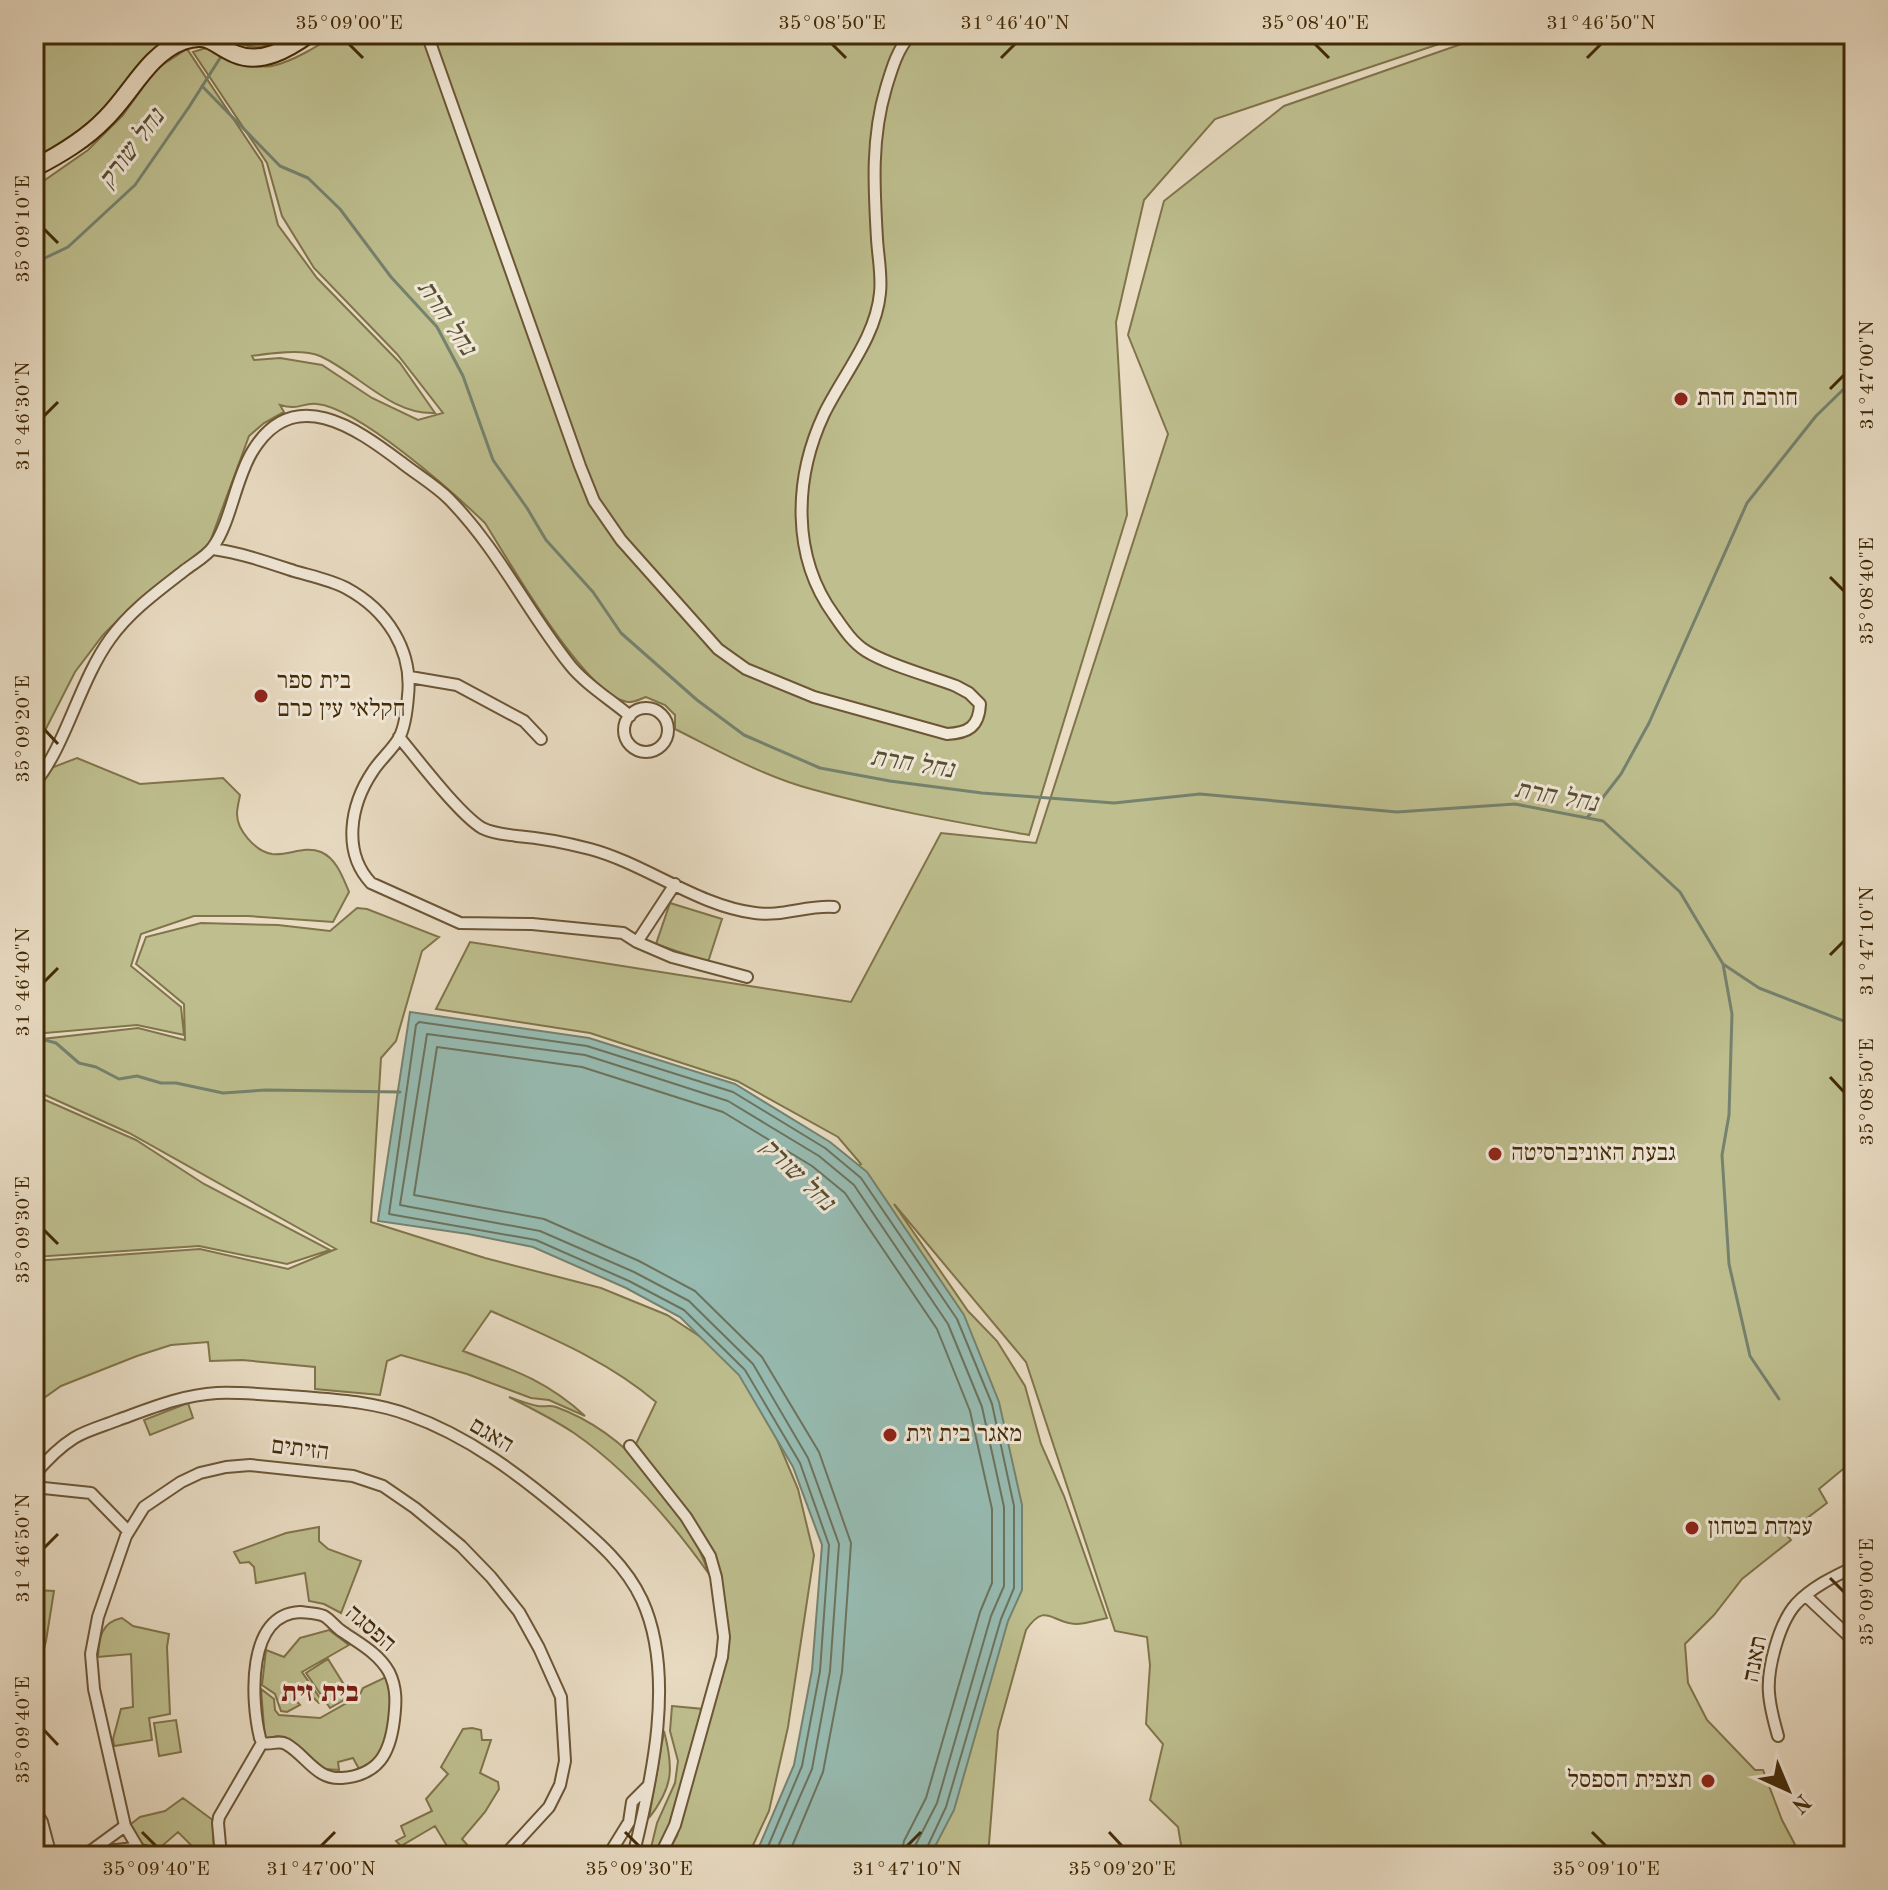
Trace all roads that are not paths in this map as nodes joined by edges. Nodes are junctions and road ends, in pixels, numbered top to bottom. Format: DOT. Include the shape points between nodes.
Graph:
graph roads {
  1 [pos="309,34"];
  2 [pos="427,34"];
  3 [pos="911,34"];
  4 [pos="34,168"];
  5 [pos="213,549"];
  6 [pos="410,677"];
  7 [pos="630,716"];
  8 [pos="399,737"];
  9 [pos="541,739"];
  10 [pos="34,784"];
  11 [pos="675,884"];
  12 [pos="834,907"];
  13 [pos="637,942"];
  14 [pos="747,977"];
  15 [pos="630,1446"];
  16 [pos="34,1475"];
  17 [pos="34,1487"];
  18 [pos="128,1531"];
  19 [pos="1854,1567"];
  20 [pos="1806,1596"];
  21 [pos="1854,1641"];
  22 [pos="1778,1736"];
  23 [pos="262,1743"];
  24 [pos="648,1786"];
  25 [pos="34,1809"];
  26 [pos="125,1826"];
  27 [pos="138,1848"];
  28 [pos="87,1854"];
  29 [pos="51,1856"];
  30 [pos="162,1856"];
  31 [pos="221,1856"];
  32 [pos="504,1856"];
  33 [pos="608,1856"];
  34 [pos="633,1856"];
  35 [pos="660,1856"];
  1 -- 4 [label="main road" via="269,56 251,58 197,38 165,50 89,134"];
  2 -- 3 [label="street" via="580,466 594,501 621,540 718,649 746,669 814,697 947,734 963,733 980,718 980,704 956,686 868,652 853,641 810,573 801,535 800,503 812,447 865,340 880,293 873,169 879,113 893,63"];
  5 -- 6 [label="street" via="344,587 372,604 409,662"];
  5 -- 7 [label="street" via="246,462 261,439 286,421 306,416 346,424 447,497 494,552 571,667"];
  5 -- 10 [label="street" via="134,611 107,642"];
  6 -- 8 [label="street"];
  6 -- 9 [label="street" via="457,685 524,721"];
  7 -- 7 [label="street" via="626,737 635,749 650,751 663,744 668,730 664,716 650,708"];
  8 -- 11 [label="street" via="480,827 618,857"];
  8 -- 13 [label="street" via="364,785 353,826 352,852 371,883 460,923 623,933"];
  11 -- 12 [label="street" via="755,913"];
  11 -- 13 [label="street"];
  13 -- 14 [label="street"];
  15 -- 35 [label="street" via="710,1556 724,1637 675,1825"];
  16 -- 24 [label="street, האגם" via="62,1446 86,1432 206,1394 344,1400 409,1415 446,1432 533,1487 598,1542 633,1584 652,1627 659,1674"];
  17 -- 18 [label="street" via="91,1493"];
  18 -- 26 [label="street, הזיתים" via="98,1617 91,1663"];
  18 -- 32 [label="street, הזיתים" via="144,1507 181,1482 217,1468 250,1465 375,1482 451,1537 519,1612 563,1707 565,1761 560,1785 544,1814"];
  19 -- 20 [label="street, תאנה"];
  20 -- 21 [label="street"];
  20 -- 22 [label="street, תאנה" via="1790,1613 1771,1663 1768,1691"];
  23 -- 23 [label="street, הפסגה" via="283,1742 332,1778 370,1769 386,1754 391,1740 396,1702 389,1672 324,1616 283,1615 267,1629 257,1665 256,1718"];
  23 -- 31 [label="street" via="219,1817"];
  24 -- 33 [label="street" via="632,1802 629,1822"];
  24 -- 34 [label="street, האגם"];
  25 -- 29 [label="street"];
  26 -- 27 [label="street, הזיתים"];
  26 -- 28 [label="street"];
  27 -- 28 [label="street"];
  27 -- 30 [label="street"];
}
